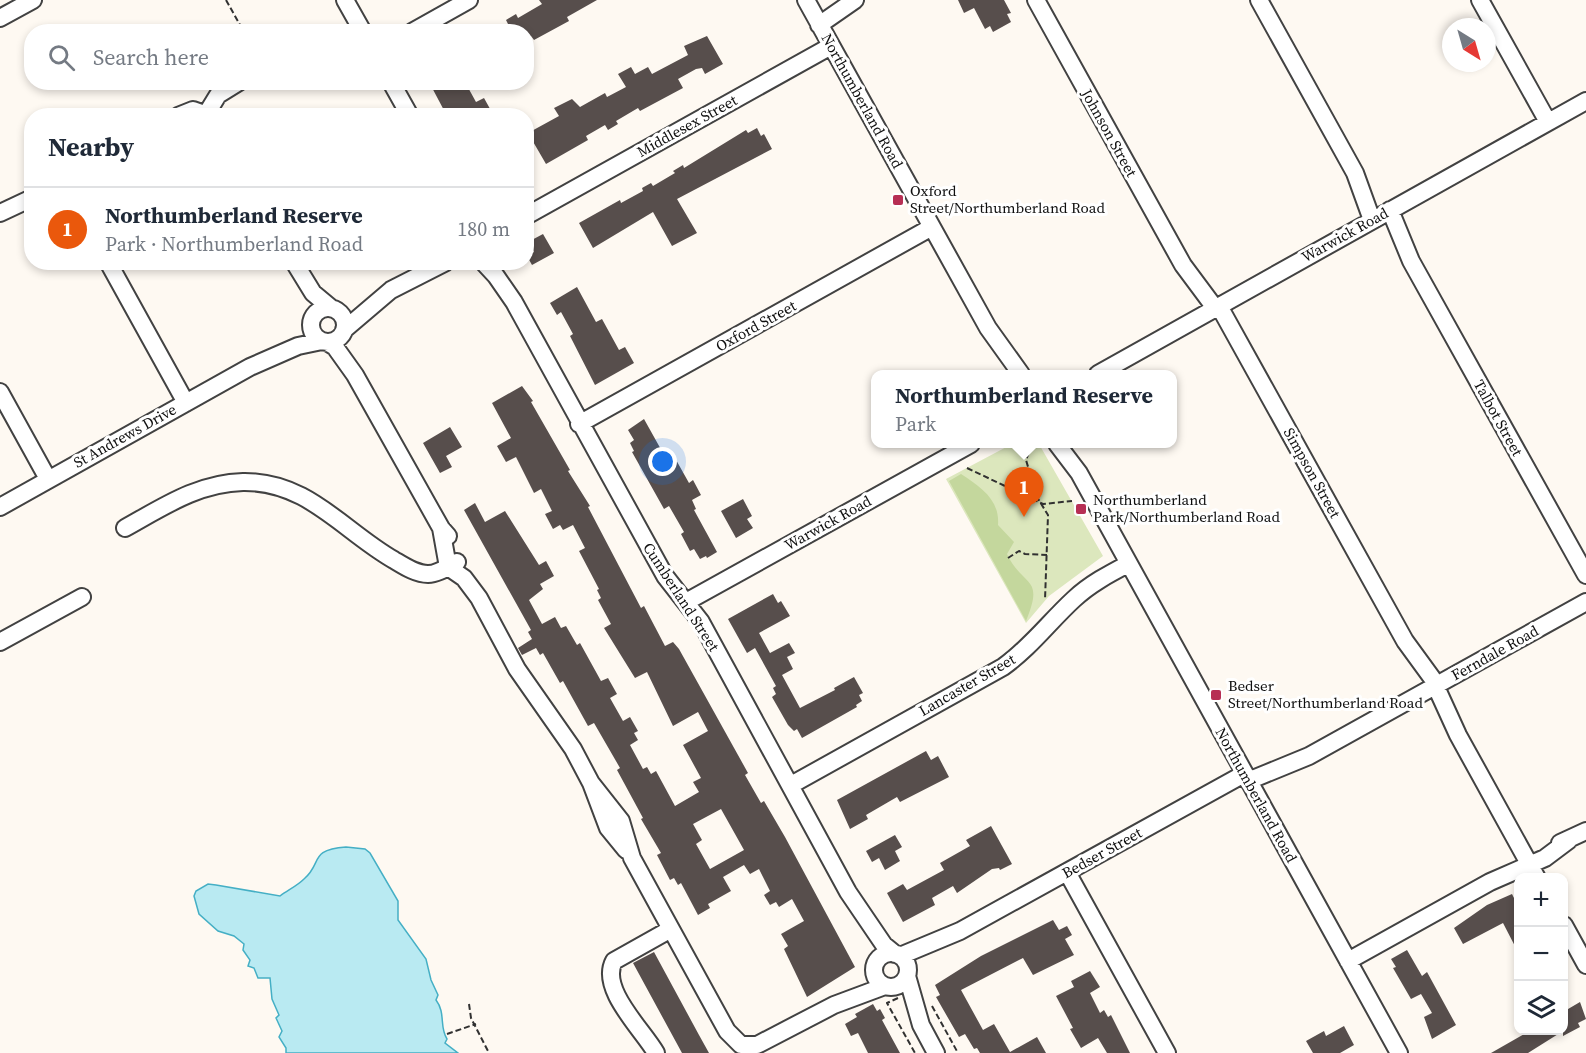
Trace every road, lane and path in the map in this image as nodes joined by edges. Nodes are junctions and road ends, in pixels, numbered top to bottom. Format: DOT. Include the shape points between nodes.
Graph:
graph roads {
  1 [pos="33,0"];
  2 [pos="226,0"];
  3 [pos="345,0"];
  4 [pos="469,0"];
  5 [pos="847,0"];
  6 [pos="855,0"];
  7 [pos="1036,0"];
  8 [pos="1259,0"];
  9 [pos="1480,0"];
  10 [pos="813,13"];
  11 [pos="0,18"];
  12 [pos="240,24"];
  13 [pos="358,24"];
  14 [pos="426,24"];
  15 [pos="831,46"];
  16 [pos="226,90"];
  17 [pos="395,90"];
  18 [pos="1586,101"];
  19 [pos="212,108"];
  20 [pos="406,108"];
  21 [pos="1548,122"];
  22 [pos="24,202"];
  23 [pos="534,208"];
  24 [pos="2,213"];
  25 [pos="1381,215"];
  26 [pos="932,227"];
  27 [pos="112,270"];
  28 [pos="298,270"];
  29 [pos="425,270"];
  30 [pos="429,270"];
  31 [pos="490,270"];
  32 [pos="501,270"];
  33 [pos="421,274"];
  34 [pos="304,281"];
  35 [pos="391,290"];
  36 [pos="514,302"];
  37 [pos="333,309"];
  38 [pos="1212,310"];
  39 [pos="312,319"];
  40 [pos="988,328"];
  41 [pos="343,331"];
  42 [pos="324,341"];
  43 [pos="250,368"];
  44 [pos="1006,370"];
  45 [pos="1017,370"];
  46 [pos="1102,370"];
  47 [pos="355,375"];
  48 [pos="0,392"];
  49 [pos="186,403"];
  50 [pos="579,424"];
  51 [pos="964,448"];
  52 [pos="1022,448"];
  53 [pos="1030,448"];
  54 [pos="1060,448"];
  55 [pos="1069,448"];
  56 [pos="1026,459"];
  57 [pos="967,468"];
  58 [pos="1079,473"];
  59 [pos="48,478"];
  60 [pos="1072,501"];
  61 [pos="1043,504"];
  62 [pos="0,507"];
  63 [pos="125,528"];
  64 [pos="1047,555"];
  65 [pos="1008,558"];
  66 [pos="453,564"];
  67 [pos="1128,564"];
  68 [pos="1586,575"];
  69 [pos="82,597"];
  70 [pos="1045,600"];
  71 [pos="686,602"];
  72 [pos="1586,602"];
  73 [pos="0,642"];
  74 [pos="1432,688"];
  75 [pos="1310,756"];
  76 [pos="1246,777"];
  77 [pos="790,785"];
  78 [pos="1257,797"];
  79 [pos="1586,831"];
  80 [pos="1531,866"];
  81 [pos="1067,872"];
  82 [pos="848,892"];
  83 [pos="1564,927"];
  84 [pos="671,929"];
  85 [pos="960,931"];
  86 [pos="897,955"];
  87 [pos="1348,961"];
  88 [pos="1586,965"];
  89 [pos="875,967"];
  90 [pos="907,974"];
  91 [pos="887,987"];
  92 [pos="469,1004"];
  93 [pos="834,1005"];
  94 [pos="476,1024"];
  95 [pos="921,1025"];
  96 [pos="447,1034"];
  97 [pos="750,1050"];
  98 [pos="489,1053"];
  99 [pos="656,1053"];
  100 [pos="936,1053"];
  101 [pos="1167,1053"];
  102 [pos="1399,1053"];
  1 -- 11 [label="street"];
  2 -- 12 [label="path"];
  3 -- 13 [label="street"];
  4 -- 14 [label="street"];
  5 -- 10 [label="street"];
  6 -- 10 [label="street"];
  7 -- 38 [label="street, Johnson Street" via="1183,265"];
  8 -- 25 [label="street, Talbot Street"];
  9 -- 21 [label="street"];
  10 -- 15 [label="street, Northumberland Road"];
  15 -- 23 [label="street, Middlesex Street"];
  15 -- 26 [label="street, Northumberland Road"];
  16 -- 19 [label="street" via="218,95"];
  17 -- 20 [label="street"];
  18 -- 21 [label="street, Warwick Road"];
  21 -- 25 [label="street, Warwick Road"];
  22 -- 24 [label="street"];
  25 -- 38 [label="street, Warwick Road"];
  25 -- 68 [label="street, Talbot Street" via="1411,261"];
  26 -- 40 [label="street, Northumberland Road"];
  26 -- 50 [label="street, Oxford Street"];
  27 -- 49 [label="street"];
  28 -- 34 [label="street"];
  29 -- 33 [label="street"];
  30 -- 33 [label="street"];
  31 -- 36 [label="street, Cumberland Street"];
  32 -- 36 [label="street, Cumberland Street"];
  33 -- 35 [label="street"];
  34 -- 37 [label="street"];
  34 -- 39 [label="street"];
  35 -- 37 [label="street"];
  35 -- 41 [label="street"];
  36 -- 50 [label="street, Cumberland Street"];
  37 -- 39 [label="street" via="319,310"];
  37 -- 41 [label="street" via="343,318"];
  38 -- 46 [label="street, Warwick Road"];
  38 -- 74 [label="street, Simpson Street"];
  39 -- 42 [label="street" via="313,334"];
  39 -- 43 [label="street, St Andrews Drive"];
  40 -- 44 [label="street, Northumberland Road"];
  40 -- 45 [label="street, Northumberland Road"];
  41 -- 42 [label="street" via="338,339"];
  41 -- 47 [label="street"];
  42 -- 43 [label="street, St Andrews Drive" via="298,346"];
  42 -- 47 [label="street" via="335,347"];
  43 -- 49 [label="street, St Andrews Drive"];
  47 -- 66 [label="street" via="441,528"];
  48 -- 59 [label="street"];
  49 -- 59 [label="street, St Andrews Drive"];
  50 -- 71 [label="street, Cumberland Street" via="665,576"];
  51 -- 71 [label="street, Warwick Road"];
  52 -- 56 [label="path"];
  53 -- 56 [label="path"];
  54 -- 58 [label="street, Northumberland Road"];
  55 -- 58 [label="street, Northumberland Road"];
  56 -- 61 [label="path" via="1037,497"];
  57 -- 61 [label="path"];
  58 -- 67 [label="street, Northumberland Road"];
  59 -- 62 [label="street, St Andrews Drive"];
  60 -- 61 [label="path"];
  61 -- 64 [label="path" via="1048,515"];
  63 -- 66 [label="street" via="197,490 245,482 293,491 315,502 380,552 416,571 427,574"];
  64 -- 65 [label="path" via="1019,550"];
  64 -- 70 [label="path"];
  66 -- 84 [label="street" via="479,598 517,669 567,740 591,783 608,828 632,858"];
  67 -- 76 [label="street, Northumberland Road"];
  67 -- 77 [label="street, Lancaster Street" via="1089,587 1030,647 1003,666"];
  69 -- 73 [label="street"];
  71 -- 77 [label="street, Cumberland Street" via="701,622"];
  72 -- 74 [label="street, Ferndale Road"];
  74 -- 75 [label="street, Ferndale Road"];
  74 -- 80 [label="street, Simpson Street"];
  75 -- 76 [label="street, Ferndale Road"];
  75 -- 78 [label="street, Ferndale Road"];
  76 -- 78 [label="street, Northumberland Road"];
  76 -- 81 [label="street, Bedser Street"];
  77 -- 82 [label="street, Cumberland Street"];
  78 -- 87 [label="street, Northumberland Road"];
  79 -- 80 [label="street"];
  80 -- 87 [label="street" via="1490,882"];
  81 -- 85 [label="street, Bedser Street"];
  81 -- 101 [label="street"];
  82 -- 86 [label="street, Cumberland Street" via="884,945"];
  82 -- 89 [label="street, Cumberland Street"];
  83 -- 88 [label="street"];
  84 -- 97 [label="street" via="727,1031"];
  84 -- 99 [label="street" via="614,961 610,974 625,1010"];
  85 -- 86 [label="street, Bedser Street"];
  85 -- 90 [label="street, Bedser Street"];
  86 -- 89 [label="street" via="883,955"];
  86 -- 90 [label="street" via="906,963"];
  87 -- 102 [label="street, Northumberland Road"];
  89 -- 91 [label="street" via="877,980"];
  89 -- 93 [label="street" via="858,987"];
  90 -- 91 [label="street" via="900,984"];
  90 -- 95 [label="street"];
  91 -- 93 [label="street"];
  91 -- 95 [label="street"];
  92 -- 94 [label="path"];
  93 -- 97 [label="street"];
  94 -- 96 [label="path"];
  94 -- 98 [label="path"];
  95 -- 100 [label="street"];
}
